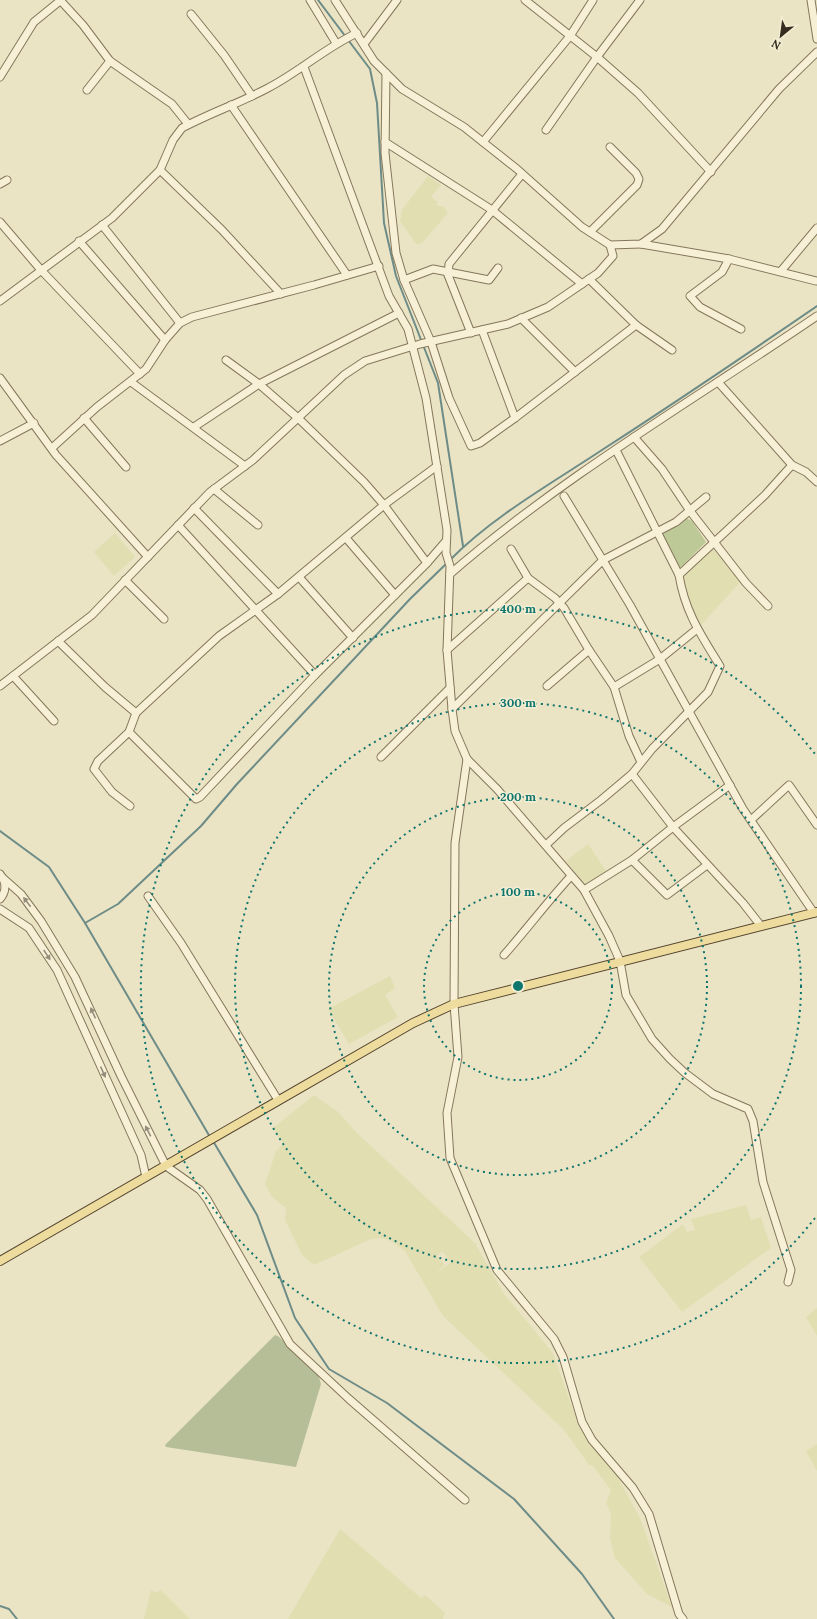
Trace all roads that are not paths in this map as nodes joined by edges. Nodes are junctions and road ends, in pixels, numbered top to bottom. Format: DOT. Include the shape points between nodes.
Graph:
graph roads {
  1 [pos="61,0"];
  2 [pos="310,0"];
  3 [pos="335,0"];
  4 [pos="397,0"];
  5 [pos="593,0"];
  6 [pos="640,0"];
  7 [pos="811,0"];
  8 [pos="528,1"];
  9 [pos="191,14"];
  10 [pos="355,33"];
  11 [pos="817,34"];
  12 [pos="570,36"];
  13 [pos="338,42"];
  14 [pos="364,44"];
  15 [pos="817,52"];
  16 [pos="597,57"];
  17 [pos="110,60"];
  18 [pos="304,67"];
  19 [pos="386,73"];
  20 [pos="0,77"];
  21 [pos="87,90"];
  22 [pos="252,96"];
  23 [pos="231,105"];
  24 [pos="188,124"];
  25 [pos="546,130"];
  26 [pos="385,142"];
  27 [pos="483,142"];
  28 [pos="610,147"];
  29 [pos="160,170"];
  30 [pos="711,172"];
  31 [pos="522,174"];
  32 [pos="8,180"];
  33 [pos="0,184"];
  34 [pos="492,210"];
  35 [pos="0,222"];
  36 [pos="102,225"];
  37 [pos="817,228"];
  38 [pos="590,232"];
  39 [pos="79,241"];
  40 [pos="641,244"];
  41 [pos="610,245"];
  42 [pos="729,259"];
  43 [pos="379,266"];
  44 [pos="498,268"];
  45 [pos="41,270"];
  46 [pos="449,271"];
  47 [pos="781,271"];
  48 [pos="347,276"];
  49 [pos="589,279"];
  50 [pos="404,280"];
  51 [pos="816,281"];
  52 [pos="582,284"];
  53 [pos="281,294"];
  54 [pos="0,301"];
  55 [pos="399,313"];
  56 [pos="817,316"];
  57 [pos="521,318"];
  58 [pos="180,323"];
  59 [pos="636,325"];
  60 [pos="741,329"];
  61 [pos="482,330"];
  62 [pos="471,333"];
  63 [pos="165,340"];
  64 [pos="423,344"];
  65 [pos="672,350"];
  66 [pos="226,360"];
  67 [pos="575,372"];
  68 [pos="140,374"];
  69 [pos="0,378"];
  70 [pos="131,382"];
  71 [pos="718,382"];
  72 [pos="258,384"];
  73 [pos="84,418"];
  74 [pos="298,418"];
  75 [pos="515,418"];
  76 [pos="34,423"];
  77 [pos="194,427"];
  78 [pos="634,437"];
  79 [pos="0,441"];
  80 [pos="52,448"];
  81 [pos="616,450"];
  82 [pos="792,464"];
  83 [pos="126,466"];
  84 [pos="245,466"];
  85 [pos="437,466"];
  86 [pos="817,482"];
  87 [pos="214,489"];
  88 [pos="564,496"];
  89 [pos="706,497"];
  90 [pos="384,505"];
  91 [pos="194,508"];
  92 [pos="690,511"];
  93 [pos="178,525"];
  94 [pos="258,525"];
  95 [pos="657,533"];
  96 [pos="346,538"];
  97 [pos="446,541"];
  98 [pos="715,543"];
  99 [pos="511,549"];
  100 [pos="148,557"];
  101 [pos="604,560"];
  102 [pos="427,563"];
  103 [pos="450,570"];
  104 [pos="679,575"];
  105 [pos="299,577"];
  106 [pos="528,578"];
  107 [pos="125,580"];
  108 [pos="278,594"];
  109 [pos="395,595"];
  110 [pos="561,604"];
  111 [pos="768,606"];
  112 [pos="257,611"];
  113 [pos="164,619"];
  114 [pos="697,630"];
  115 [pos="353,638"];
  116 [pos="58,641"];
  117 [pos="447,650"];
  118 [pos="588,650"];
  119 [pos="660,659"];
  120 [pos="315,675"];
  121 [pos="13,676"];
  122 [pos="0,686"];
  123 [pos="547,686"];
  124 [pos="614,687"];
  125 [pos="450,688"];
  126 [pos="452,709"];
  127 [pos="690,712"];
  128 [pos="136,713"];
  129 [pos="54,721"];
  130 [pos="129,732"];
  131 [pos="381,757"];
  132 [pos="467,759"];
  133 [pos="641,762"];
  134 [pos="632,774"];
  135 [pos="730,785"];
  136 [pos="130,806"];
  137 [pos="751,820"];
  138 [pos="817,825"];
  139 [pos="673,827"];
  140 [pos="546,845"];
  141 [pos="632,860"];
  142 [pos="707,864"];
  143 [pos="2,876"];
  144 [pos="571,876"];
  145 [pos="584,890"];
  146 [pos="148,896"];
  147 [pos="0,899"];
  148 [pos="0,909"];
  149 [pos="816,913"];
  150 [pos="761,926"];
  151 [pos="504,955"];
  152 [pos="620,961"];
  153 [pos="454,1004"];
  154 [pos="278,1100"];
  155 [pos="166,1166"];
  156 [pos="146,1177"];
  157 [pos="0,1261"];
  158 [pos="788,1282"];
  159 [pos="465,1500"];
  160 [pos="683,1619"];
  1 -- 17 [label="street"];
  1 -- 20 [label="street" via="34,22"];
  2 -- 13 [label="street"];
  3 -- 10 [label="street"];
  4 -- 14 [label="street"];
  5 -- 12 [label="street"];
  6 -- 16 [label="street"];
  7 -- 11 [label="street"];
  8 -- 12 [label="street"];
  9 -- 22 [label="street" via="224,55"];
  10 -- 13 [label="street"];
  10 -- 14 [label="street"];
  12 -- 16 [label="street"];
  12 -- 27 [label="street"];
  13 -- 18 [label="street"];
  14 -- 19 [label="street" via="374,61"];
  15 -- 30 [label="street" via="779,89"];
  16 -- 25 [label="street"];
  16 -- 30 [label="street" via="638,93"];
  17 -- 21 [label="street"];
  17 -- 24 [label="street" via="172,104"];
  18 -- 22 [label="street"];
  18 -- 43 [label="street"];
  19 -- 26 [label="street"];
  19 -- 27 [label="street" via="402,88"];
  22 -- 23 [label="street"];
  23 -- 24 [label="street"];
  23 -- 48 [label="street"];
  24 -- 29 [label="street" via="172,140"];
  26 -- 34 [label="street"];
  26 -- 50 [label="street" via="396,253"];
  27 -- 31 [label="street"];
  28 -- 38 [label="street" via="639,179 637,185"];
  29 -- 36 [label="street"];
  29 -- 53 [label="street" via="222,230"];
  30 -- 40 [label="street" via="662,229"];
  31 -- 34 [label="street"];
  31 -- 38 [label="street"];
  32 -- 33 [label="street"];
  34 -- 46 [label="street" via="449,264"];
  34 -- 52 [label="street"];
  35 -- 45 [label="street"];
  36 -- 39 [label="street"];
  36 -- 58 [label="street"];
  37 -- 47 [label="street"];
  38 -- 41 [label="street"];
  39 -- 45 [label="street"];
  39 -- 63 [label="street"];
  40 -- 41 [label="street"];
  40 -- 42 [label="street"];
  41 -- 49 [label="street" via="613,256 598,274"];
  42 -- 47 [label="street"];
  42 -- 60 [label="street" via="722,272 690,296 700,307"];
  43 -- 48 [label="street"];
  43 -- 55 [label="street" via="389,296"];
  44 -- 46 [label="street" via="489,280"];
  45 -- 54 [label="street"];
  45 -- 68 [label="street"];
  46 -- 50 [label="street" via="433,270"];
  46 -- 62 [label="street" via="448,275"];
  47 -- 51 [label="street"];
  48 -- 53 [label="street"];
  49 -- 52 [label="street"];
  49 -- 59 [label="street"];
  50 -- 64 [label="street"];
  52 -- 57 [label="street" via="548,307"];
  53 -- 58 [label="street" via="192,317"];
  55 -- 64 [label="street" via="408,330"];
  55 -- 72 [label="street"];
  56 -- 71 [label="street"];
  57 -- 61 [label="street"];
  57 -- 67 [label="street"];
  58 -- 63 [label="street"];
  59 -- 65 [label="street"];
  59 -- 67 [label="street"];
  61 -- 62 [label="street"];
  61 -- 75 [label="street"];
  62 -- 64 [label="street"];
  63 -- 68 [label="street"];
  64 -- 74 [label="street" via="364,361 344,375"];
  64 -- 75 [label="street" via="471,446 480,443"];
  64 -- 85 [label="street" via="426,398"];
  66 -- 72 [label="street"];
  67 -- 75 [label="street"];
  68 -- 70 [label="street"];
  69 -- 76 [label="street"];
  70 -- 73 [label="street"];
  70 -- 77 [label="street"];
  71 -- 78 [label="street"];
  71 -- 82 [label="street"];
  72 -- 74 [label="street"];
  72 -- 77 [label="street"];
  73 -- 80 [label="street"];
  73 -- 83 [label="street"];
  74 -- 84 [label="street"];
  74 -- 90 [label="street"];
  76 -- 79 [label="street"];
  76 -- 80 [label="street"];
  77 -- 84 [label="street"];
  78 -- 81 [label="street"];
  78 -- 92 [label="street" via="662,469"];
  80 -- 100 [label="street"];
  81 -- 95 [label="street"];
  81 -- 103 [label="street" via="548,496"];
  82 -- 86 [label="street"];
  82 -- 98 [label="street" via="765,495"];
  84 -- 87 [label="street"];
  85 -- 90 [label="street"];
  85 -- 97 [label="street" via="447,530"];
  87 -- 91 [label="street"];
  87 -- 94 [label="street"];
  88 -- 101 [label="street"];
  89 -- 92 [label="street"];
  90 -- 96 [label="street"];
  90 -- 102 [label="street"];
  91 -- 93 [label="street"];
  91 -- 108 [label="street"];
  92 -- 95 [label="street"];
  92 -- 98 [label="street"];
  93 -- 100 [label="street"];
  93 -- 112 [label="street"];
  95 -- 101 [label="street"];
  95 -- 104 [label="street"];
  96 -- 105 [label="street"];
  96 -- 109 [label="street"];
  97 -- 102 [label="street"];
  97 -- 103 [label="street"];
  98 -- 104 [label="street"];
  98 -- 111 [label="street" via="746,583"];
  99 -- 106 [label="street"];
  100 -- 107 [label="street"];
  101 -- 110 [label="street" via="583,578"];
  101 -- 119 [label="street"];
  102 -- 109 [label="street"];
  103 -- 117 [label="street"];
  104 -- 114 [label="street" via="682,595"];
  105 -- 108 [label="street"];
  105 -- 115 [label="street"];
  106 -- 110 [label="street"];
  106 -- 117 [label="street"];
  107 -- 113 [label="street"];
  107 -- 116 [label="street" via="92,615"];
  108 -- 112 [label="street"];
  109 -- 115 [label="street"];
  110 -- 118 [label="street"];
  110 -- 126 [label="street"];
  112 -- 120 [label="street"];
  112 -- 128 [label="street" via="219,636"];
  114 -- 119 [label="street"];
  114 -- 127 [label="street" via="720,666 708,692"];
  115 -- 120 [label="street"];
  116 -- 121 [label="street"];
  116 -- 128 [label="street"];
  117 -- 125 [label="street"];
  118 -- 123 [label="street"];
  118 -- 124 [label="street"];
  119 -- 124 [label="street"];
  119 -- 127 [label="street"];
  120 -- 130 [label="street" via="196,799"];
  121 -- 122 [label="street"];
  121 -- 129 [label="street"];
  124 -- 133 [label="street" via="629,736"];
  125 -- 126 [label="street"];
  125 -- 131 [label="street"];
  126 -- 132 [label="street" via="455,731"];
  127 -- 133 [label="street"];
  127 -- 135 [label="street"];
  128 -- 130 [label="street"];
  130 -- 136 [label="street" via="98,761 94,769 112,792"];
  132 -- 140 [label="street" via="497,788"];
  132 -- 153 [label="street" via="456,843"];
  133 -- 134 [label="street"];
  134 -- 139 [label="street"];
  134 -- 140 [label="street"];
  135 -- 137 [label="street"];
  135 -- 139 [label="street"];
  137 -- 138 [label="street" via="789,785"];
  137 -- 149 [label="street"];
  139 -- 141 [label="street"];
  139 -- 142 [label="street"];
  140 -- 144 [label="street"];
  141 -- 142 [label="street" via="667,895"];
  141 -- 145 [label="street"];
  142 -- 150 [label="street"];
  143 -- 147 [label="street" via="5,888"];
  155 -- 143 [label="street, one-way" via="75,977 41,921 21,894"];
  144 -- 145 [label="street"];
  144 -- 151 [label="street"];
  145 -- 152 [label="street"];
  146 -- 154 [label="street" via="181,943"];
  148 -- 156 [label="street, one-way" via="29,928 57,970 141,1155"];
  149 -- 150 [label="main road"];
  150 -- 152 [label="main road"];
  152 -- 153 [label="main road"];
  152 -- 158 [label="street" via="626,995 652,1039 670,1059 713,1094 741,1105 750,1112 762,1182 791,1270"];
  153 -- 154 [label="main road" via="413,1023"];
  153 -- 160 [label="street" via="458,1057 447,1113 450,1158 497,1270 554,1339 563,1357 582,1422 592,1440 633,1488 648,1514 676,1606"];
  154 -- 155 [label="main road"];
  155 -- 156 [label="main road"];
  155 -- 159 [label="street" via="200,1190 207,1199 290,1344"];
  156 -- 157 [label="main road"];
}
